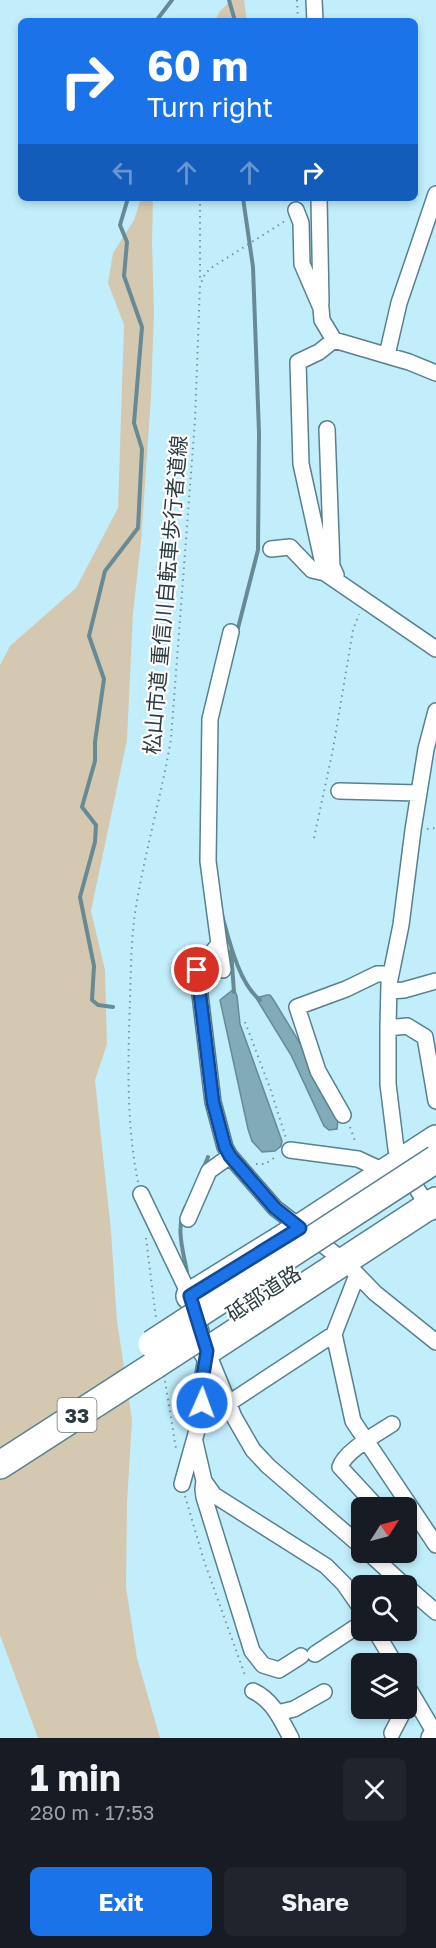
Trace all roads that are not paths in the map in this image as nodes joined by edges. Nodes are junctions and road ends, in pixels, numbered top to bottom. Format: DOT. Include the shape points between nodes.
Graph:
graph roads {
  1 [pos="314,0"];
  2 [pos="315,18"];
  3 [pos="436,194"];
  4 [pos="319,201"];
  5 [pos="296,210"];
  6 [pos="322,314"];
  7 [pos="329,350"];
  8 [pos="387,355"];
  9 [pos="436,373"];
  10 [pos="327,429"];
  11 [pos="271,549"];
  12 [pos="325,573"];
  13 [pos="339,583"];
  14 [pos="231,632"];
  15 [pos="436,649"];
  16 [pos="436,711"];
  17 [pos="339,791"];
  18 [pos="419,793"];
  19 [pos="219,944"];
  20 [pos="224,970"];
  21 [pos="391,974"];
  22 [pos="436,981"];
  23 [pos="389,991"];
  24 [pos="388,1028"];
  25 [pos="436,1101"];
  26 [pos="343,1115"];
  27 [pos="436,1139"];
  28 [pos="290,1150"];
  29 [pos="436,1159"];
  30 [pos="233,1160"];
  31 [pos="393,1168"];
  32 [pos="436,1180"];
  33 [pos="141,1194"];
  34 [pos="433,1208"];
  35 [pos="188,1219"];
  36 [pos="300,1228"];
  37 [pos="350,1268"];
  38 [pos="190,1296"];
  39 [pos="334,1334"];
  40 [pos="436,1342"];
  41 [pos="207,1351"];
  42 [pos="230,1406"];
  43 [pos="201,1416"];
  44 [pos="392,1424"];
  45 [pos="195,1439"];
  46 [pos="366,1441"];
  47 [pos="0,1443"];
  48 [pos="0,1465"];
  49 [pos="204,1481"];
  50 [pos="183,1484"];
  51 [pos="368,1497"];
  52 [pos="400,1497"];
  53 [pos="417,1522"];
  54 [pos="351,1538"];
  55 [pos="436,1545"];
  56 [pos="380,1563"];
  57 [pos="394,1575"];
  58 [pos="351,1594"];
  59 [pos="417,1596"];
  60 [pos="436,1612"];
  61 [pos="351,1630"];
  62 [pos="253,1691"];
  63 [pos="324,1692"];
  64 [pos="417,1711"];
  65 [pos="277,1713"];
  66 [pos="398,1719"];
  67 [pos="392,1733"];
  68 [pos="435,1735"];
  69 [pos="291,1738"];
  1 -- 2 [label="street"];
  3 -- 8 [label="street" via="399,303"];
  4 -- 6 [label="street"];
  5 -- 6 [label="street" via="301,223 302,264"];
  6 -- 7 [label="street"];
  7 -- 8 [label="street"];
  7 -- 12 [label="street" via="298,362 302,464"];
  8 -- 9 [label="street"];
  10 -- 13 [label="street" via="332,566"];
  11 -- 12 [label="street" via="290,547 312,570"];
  12 -- 13 [label="street"];
  13 -- 15 [label="street"];
  14 -- 19 [label="street" via="210,719 208,861"];
  16 -- 18 [label="street"];
  17 -- 18 [label="street"];
  18 -- 21 [label="street"];
  19 -- 20 [label="street"];
  19 -- 30 [label="street" via="197,970 213,1102 225,1147"];
  21 -- 23 [label="street"];
  21 -- 26 [label="street" via="377,974 297,1007 318,1071"];
  22 -- 23 [label="street"];
  23 -- 24 [label="street"];
  24 -- 25 [label="street" via="407,1026 425,1037"];
  24 -- 31 [label="street"];
  27 -- 31 [label="highway"];
  28 -- 31 [label="street"];
  29 -- 47 [label="highway, 砥部道路 / 33, bridge"];
  30 -- 35 [label="street" via="209,1171"];
  30 -- 36 [label="street" via="275,1208"];
  31 -- 34 [label="street"];
  31 -- 36 [label="highway"];
  32 -- 48 [label="highway, 砥部道路 / 33, bridge"];
  33 -- 38 [label="street"];
  34 -- 37 [label="highway"];
  36 -- 37 [label="street"];
  36 -- 38 [label="highway"];
  37 -- 39 [label="street"];
  37 -- 40 [label="street"];
  37 -- 41 [label="highway"];
  38 -- 41 [label="street"];
  39 -- 42 [label="street"];
  39 -- 46 [label="street" via="353,1421"];
  41 -- 42 [label="street"];
  41 -- 43 [label="street"];
  42 -- 43 [label="street" via="213,1407"];
  42 -- 54 [label="street" via="253,1450"];
  43 -- 45 [label="street"];
  44 -- 46 [label="street"];
  45 -- 49 [label="street"];
  45 -- 50 [label="street"];
  46 -- 51 [label="street" via="340,1467"];
  46 -- 52 [label="street"];
  49 -- 58 [label="street" via="214,1495 326,1566"];
  49 -- 61 [label="street" via="204,1497 252,1651 263,1665 279,1670"];
  53 -- 55 [label="street"];
  56 -- 57 [label="street"];
  59 -- 60 [label="street"];
  62 -- 65 [label="street"];
  63 -- 65 [label="street"];
  64 -- 68 [label="street"];
  65 -- 69 [label="street"];
  66 -- 67 [label="street"];
}
